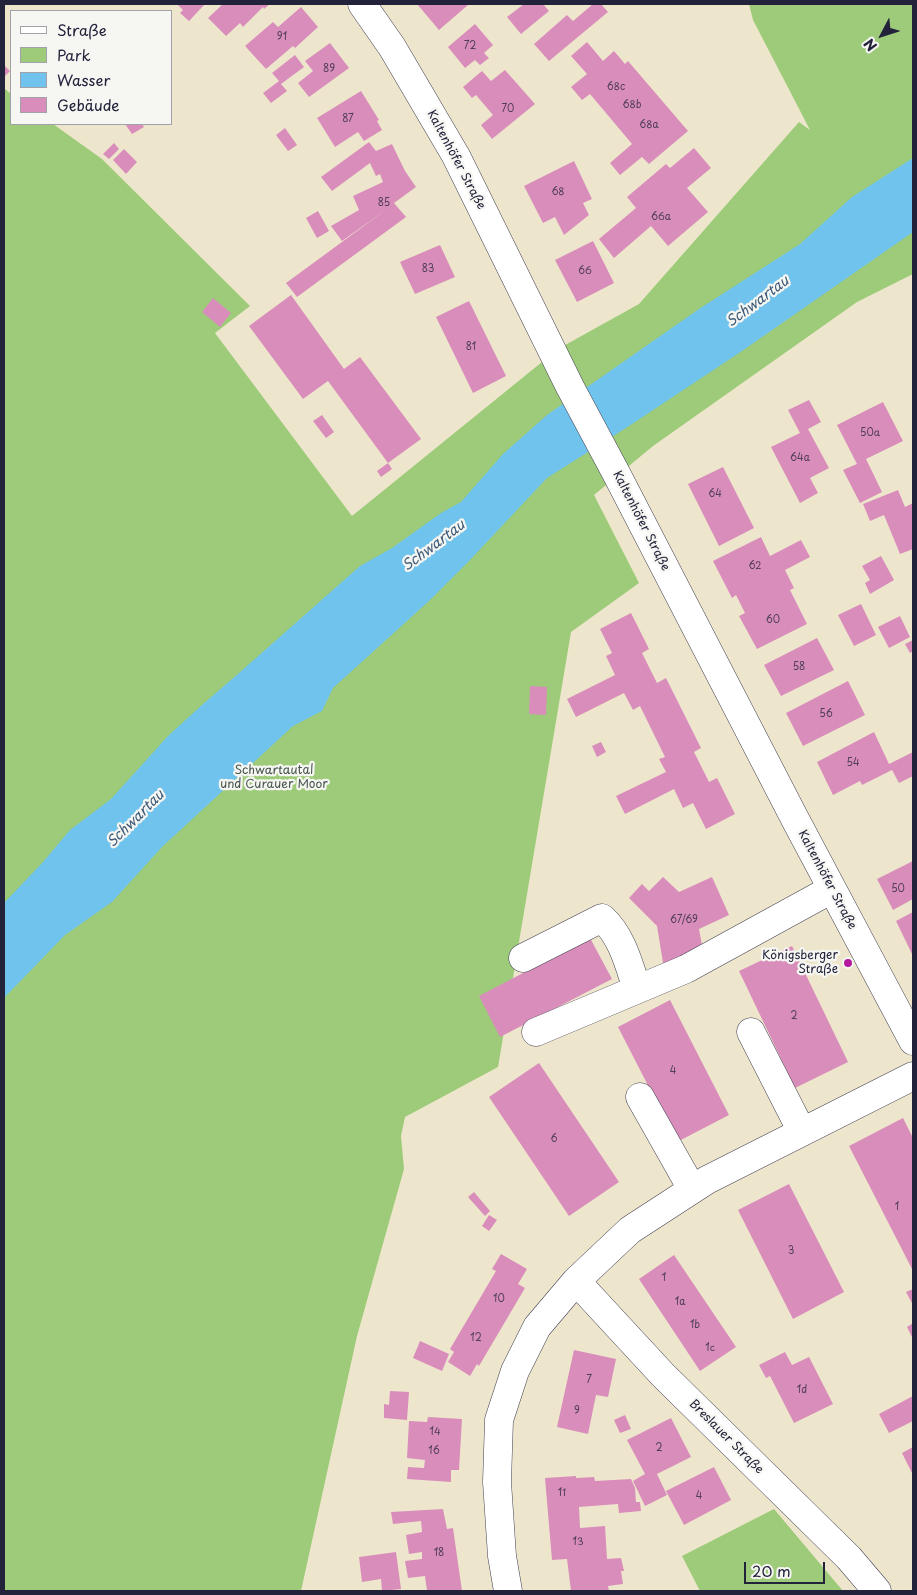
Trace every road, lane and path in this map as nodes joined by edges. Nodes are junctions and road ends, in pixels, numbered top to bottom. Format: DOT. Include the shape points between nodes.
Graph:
graph roads {
  1 [pos="362,4"];
  2 [pos="832,890"];
  3 [pos="523,958"];
  4 [pos="637,989"];
  5 [pos="903,999"];
  6 [pos="536,1032"];
  7 [pos="752,1032"];
  8 [pos="913,1041"];
  9 [pos="913,1076"];
  10 [pos="640,1097"];
  11 [pos="802,1132"];
  12 [pos="692,1189"];
  13 [pos="576,1281"];
  14 [pos="508,1591"];
  15 [pos="877,1591"];
  1 -- 2 [label="street, Kaltenhöfer Straße" via="392,47 456,156 570,387"];
  2 -- 4 [label="street" via="686,969"];
  2 -- 5 [label="street, Kaltenhöfer Straße"];
  3 -- 4 [label="street" via="602,918 611,926 626,954"];
  4 -- 6 [label="street"];
  5 -- 8 [label="street, Kaltenhöfer Straße"];
  7 -- 11 [label="street"];
  9 -- 11 [label="street"];
  10 -- 12 [label="street"];
  11 -- 12 [label="street"];
  12 -- 13 [label="street" via="630,1230"];
  13 -- 14 [label="street" via="537,1327 515,1371 499,1420 497,1482"];
  13 -- 15 [label="street, Breslauer Straße" via="664,1375 849,1558"];
}
